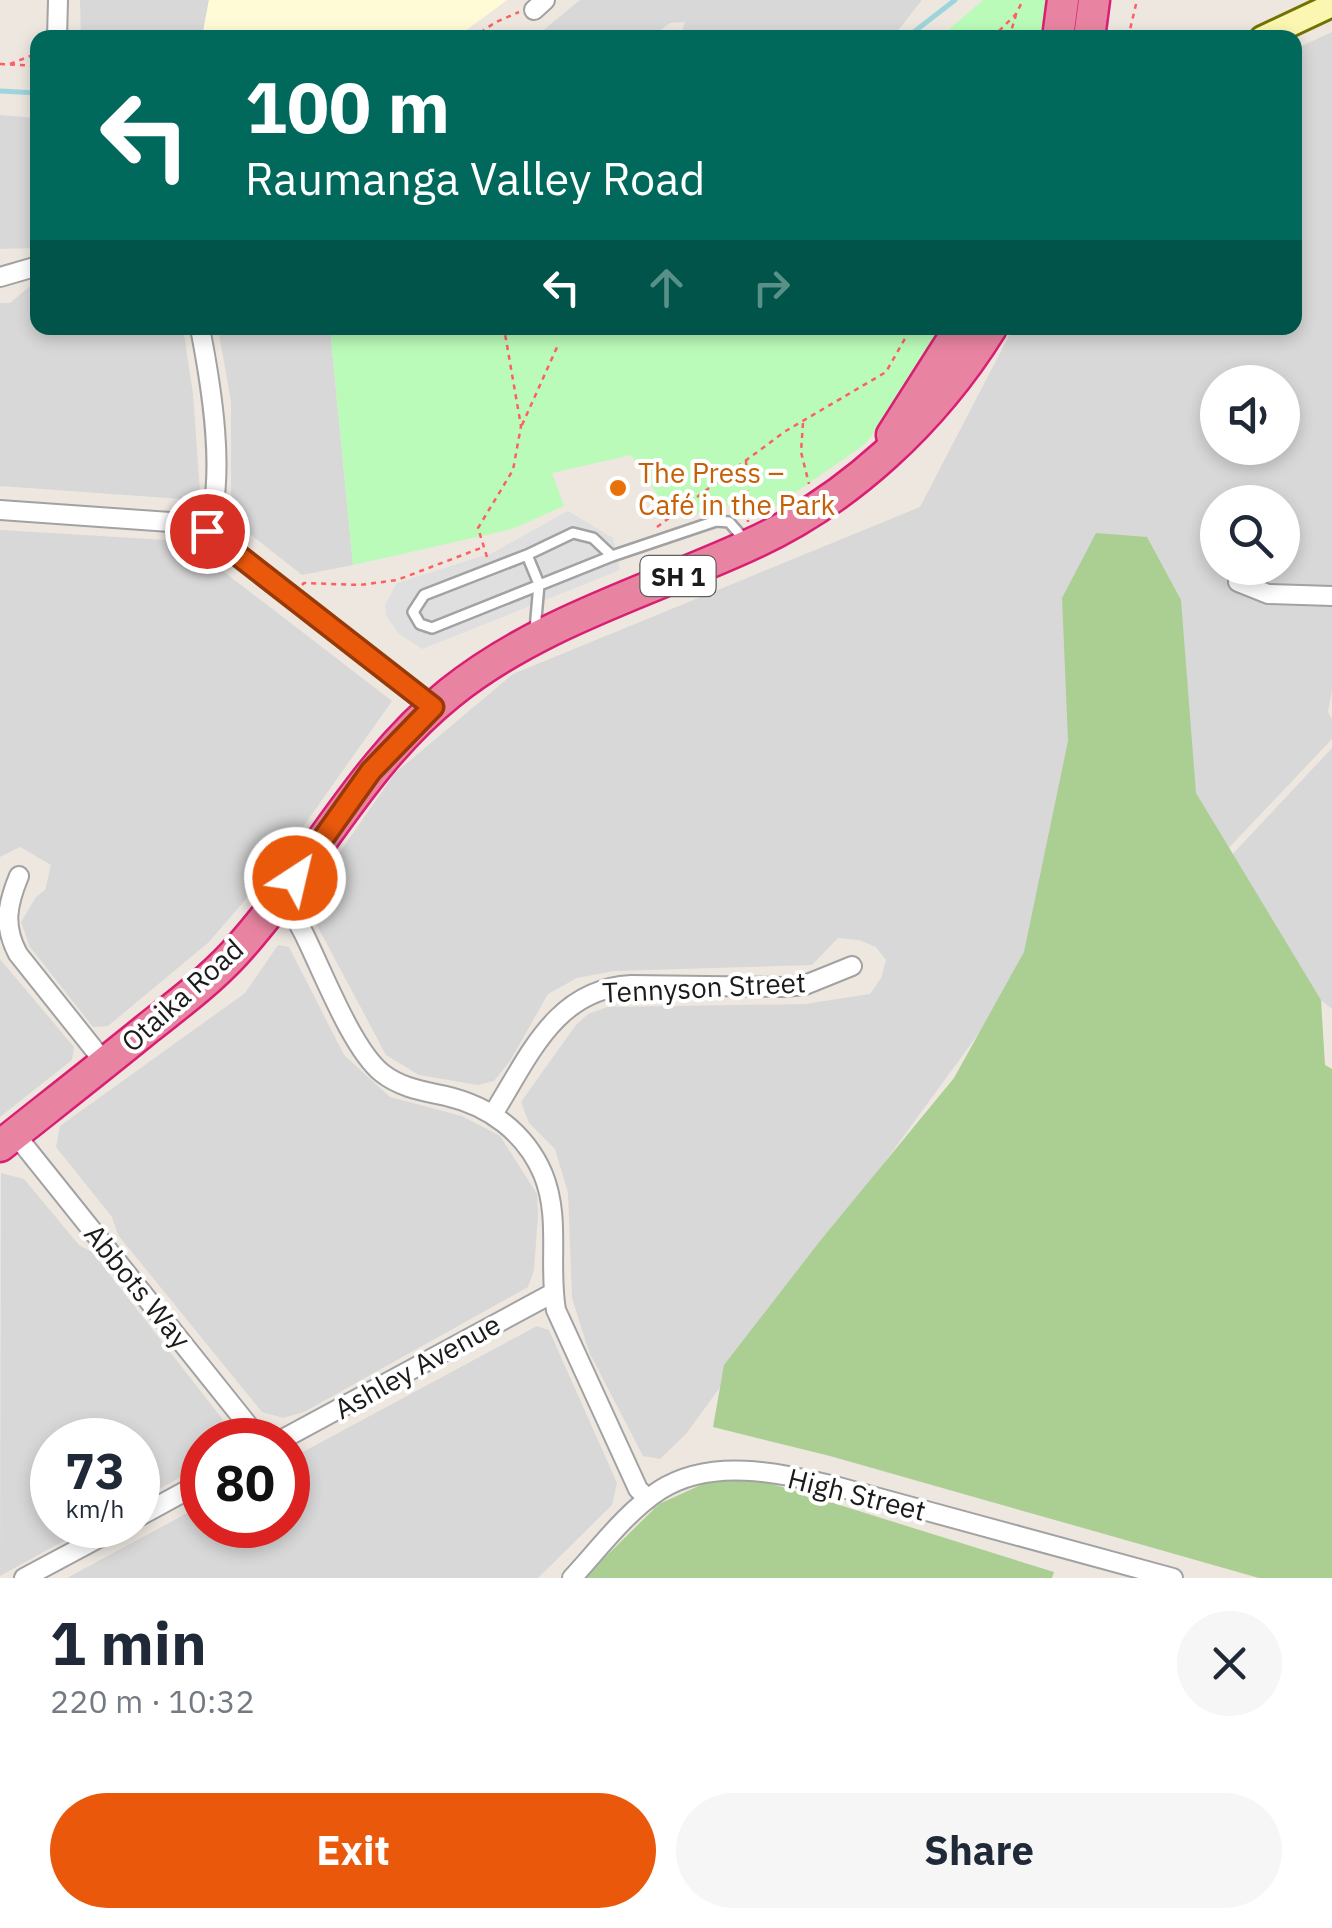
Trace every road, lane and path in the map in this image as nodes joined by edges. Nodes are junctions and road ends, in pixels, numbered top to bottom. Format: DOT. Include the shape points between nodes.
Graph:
graph roads {
  1 [pos="58,0"];
  2 [pos="1023,0"];
  3 [pos="1063,0"];
  4 [pos="1138,0"];
  5 [pos="539,5"];
  6 [pos="1332,5"];
  7 [pos="1016,14"];
  8 [pos="58,30"];
  9 [pos="486,30"];
  10 [pos="1000,30"];
  11 [pos="1011,30"];
  12 [pos="1059,30"];
  13 [pos="1130,30"];
  14 [pos="1279,30"];
  15 [pos="30,55"];
  16 [pos="0,64"];
  17 [pos="9,64"];
  18 [pos="30,65"];
  19 [pos="30,268"];
  20 [pos="0,277"];
  21 [pos="201,335"];
  22 [pos="505,335"];
  23 [pos="907,335"];
  24 [pos="955,335"];
  25 [pos="986,335"];
  26 [pos="558,345"];
  27 [pos="803,421"];
  28 [pos="521,426"];
  29 [pos="746,460"];
  30 [pos="878,460"];
  31 [pos="816,508"];
  32 [pos="0,510"];
  33 [pos="207,531"];
  34 [pos="750,545"];
  35 [pos="482,548"];
  36 [pos="627,553"];
  37 [pos="527,556"];
  38 [pos="612,556"];
  39 [pos="493,568"];
  40 [pos="304,583"];
  41 [pos="539,584"];
  42 [pos="1246,585"];
  43 [pos="1332,596"];
  44 [pos="534,636"];
  45 [pos="433,707"];
  46 [pos="20,876"];
  47 [pos="276,904"];
  48 [pos="852,966"];
  49 [pos="105,1063"];
  50 [pos="493,1114"];
  51 [pos="7,1140"];
  52 [pos="553,1293"];
  53 [pos="241,1418"];
  54 [pos="310,1424"];
  55 [pos="648,1500"];
  56 [pos="80,1548"];
  57 [pos="24,1578"];
  58 [pos="572,1578"];
  59 [pos="1173,1578"];
  1 -- 8 [label="street"];
  2 -- 7 [label="path"];
  3 -- 12 [label="highway"];
  4 -- 13 [label="path"];
  5 -- 9 [label="path"];
  6 -- 14 [label="main road"];
  7 -- 10 [label="path"];
  7 -- 11 [label="path"];
  15 -- 17 [label="path"];
  16 -- 17 [label="path"];
  17 -- 18 [label="path"];
  19 -- 20 [label="street"];
  21 -- 33 [label="street" via="213,408 215,510"];
  22 -- 28 [label="path"];
  23 -- 27 [label="path" via="886,372"];
  24 -- 30 [label="highway, Otaika Road / SH 1"];
  25 -- 30 [label="highway, Otaika Road / SH 1" via="942,398"];
  26 -- 28 [label="path"];
  27 -- 29 [label="path"];
  27 -- 31 [label="path" via="802,452"];
  28 -- 35 [label="path" via="513,470 478,528"];
  29 -- 34 [label="path"];
  29 -- 36 [label="path"];
  30 -- 31 [label="highway, Otaika Road / SH 1"];
  31 -- 34 [label="highway, Otaika Road / SH 1"];
  32 -- 33 [label="street" via="170,522"];
  33 -- 45 [label="street"];
  34 -- 36 [label="lane" via="735,526 716,521"];
  34 -- 44 [label="highway, Otaika Road / SH 1"];
  35 -- 39 [label="path"];
  35 -- 40 [label="path" via="397,580"];
  36 -- 38 [label="lane"];
  37 -- 38 [label="lane" via="573,533 593,538"];
  37 -- 39 [label="lane"];
  37 -- 41 [label="lane"];
  38 -- 41 [label="lane"];
  39 -- 41 [label="lane" via="424,595 414,605 414,618 432,628"];
  41 -- 44 [label="lane"];
  42 -- 43 [label="street" via="1268,594"];
  44 -- 45 [label="highway, Otaika Road / SH 1"];
  45 -- 47 [label="highway, Otaika Road / SH 1" via="371,771"];
  46 -- 49 [label="street" via="9,900 10,939"];
  47 -- 49 [label="highway, Otaika Road / SH 1" via="199,987"];
  47 -- 50 [label="street" via="296,920 364,1053 380,1071 407,1087"];
  48 -- 50 [label="street, Tennyson Street" via="795,986 631,985 585,994 548,1029"];
  49 -- 51 [label="highway, Otaika Road / SH 1"];
  50 -- 52 [label="street" via="529,1150 547,1186 554,1214"];
  51 -- 53 [label="street, Abbots Way"];
  52 -- 54 [label="street, Ashley Avenue"];
  52 -- 55 [label="street" via="567,1337"];
  55 -- 58 [label="street, High Street"];
  55 -- 59 [label="street, High Street" via="696,1476 777,1474"];
  56 -- 57 [label="street"];
}
